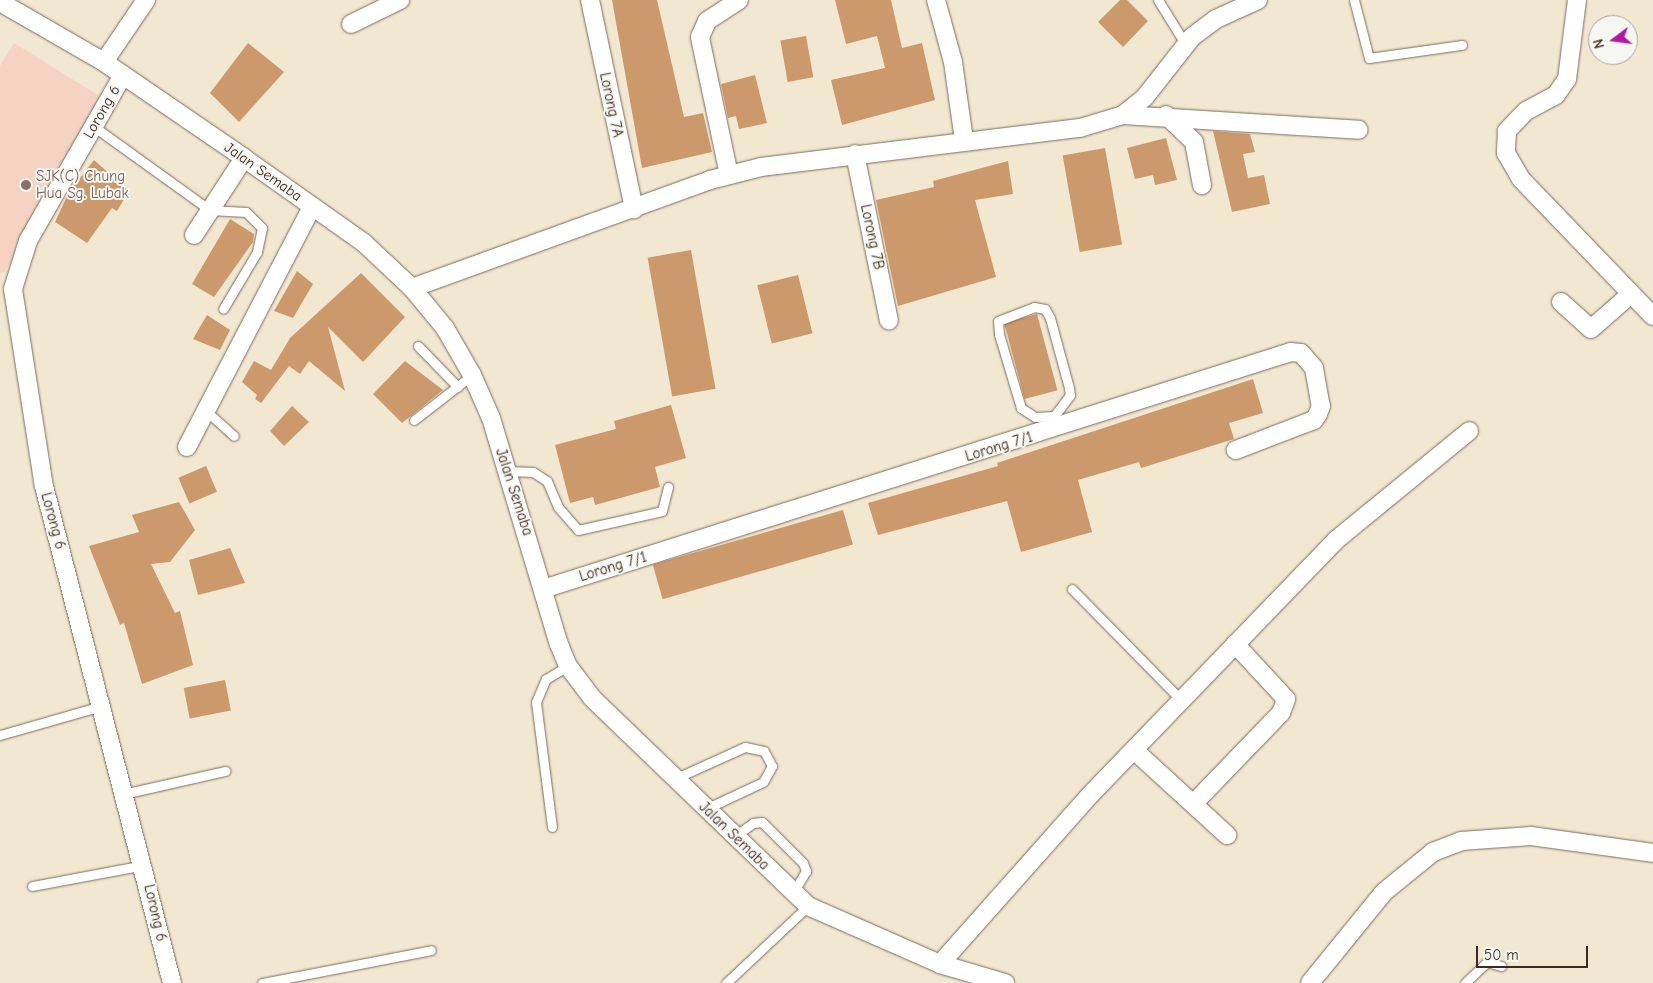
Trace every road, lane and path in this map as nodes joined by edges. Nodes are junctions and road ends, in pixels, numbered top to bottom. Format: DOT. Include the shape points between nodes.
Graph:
graph roads {
  1 [pos="146,0"];
  2 [pos="400,0"];
  3 [pos="590,0"];
  4 [pos="739,0"];
  5 [pos="936,0"];
  6 [pos="1158,0"];
  7 [pos="1258,0"];
  8 [pos="1354,0"];
  9 [pos="1577,0"];
  10 [pos="0,2"];
  11 [pos="351,24"];
  12 [pos="1186,45"];
  13 [pos="1462,45"];
  14 [pos="104,62"];
  15 [pos="123,75"];
  16 [pos="1123,115"];
  17 [pos="1166,115"];
  18 [pos="93,126"];
  19 [pos="1359,130"];
  20 [pos="964,140"];
  21 [pos="855,154"];
  22 [pos="244,158"];
  23 [pos="729,175"];
  24 [pos="1202,186"];
  25 [pos="312,207"];
  26 [pos="634,209"];
  27 [pos="210,210"];
  28 [pos="194,235"];
  29 [pos="412,288"];
  30 [pos="6,289"];
  31 [pos="1631,294"];
  32 [pos="1561,302"];
  33 [pos="223,310"];
  34 [pos="1653,316"];
  35 [pos="889,321"];
  36 [pos="418,346"];
  37 [pos="472,375"];
  38 [pos="458,386"];
  39 [pos="204,409"];
  40 [pos="414,420"];
  41 [pos="1055,423"];
  42 [pos="1469,431"];
  43 [pos="234,436"];
  44 [pos="187,447"];
  45 [pos="1236,450"];
  46 [pos="507,471"];
  47 [pos="668,487"];
  48 [pos="546,588"];
  49 [pos="1072,589"];
  50 [pos="1235,644"];
  51 [pos="568,666"];
  52 [pos="1183,703"];
  53 [pos="101,706"];
  54 [pos="0,735"];
  55 [pos="1136,751"];
  56 [pos="225,771"];
  57 [pos="674,779"];
  58 [pos="123,794"];
  59 [pos="1194,803"];
  60 [pos="706,808"];
  61 [pos="552,827"];
  62 [pos="1227,835"];
  63 [pos="735,836"];
  64 [pos="1653,853"];
  65 [pos="144,865"];
  66 [pos="32,886"];
  67 [pos="794,893"];
  68 [pos="808,906"];
  69 [pos="431,950"];
  70 [pos="940,964"];
  71 [pos="1501,966"];
  72 [pos="965,976"];
  73 [pos="172,983"];
  74 [pos="262,983"];
  75 [pos="726,983"];
  76 [pos="1005,983"];
  77 [pos="1310,983"];
  78 [pos="1465,983"];
  1 -- 14 [label="street"];
  2 -- 11 [label="street"];
  3 -- 26 [label="street, Lorong 7A"];
  4 -- 23 [label="street" via="707,21 700,37"];
  5 -- 20 [label="street" via="953,62"];
  6 -- 12 [label="lane"];
  7 -- 12 [label="street" via="1216,19"];
  8 -- 13 [label="lane" via="1369,58"];
  9 -- 31 [label="street" via="1567,79 1556,95 1526,111 1507,131 1506,153 1521,179"];
  10 -- 14 [label="street, Jalan Semaba"];
  12 -- 16 [label="street" via="1145,97"];
  14 -- 15 [label="street, Jalan Semaba"];
  15 -- 18 [label="street, Lorong 6"];
  15 -- 22 [label="street, Jalan Semaba"];
  16 -- 17 [label="street"];
  16 -- 20 [label="street" via="1080,128"];
  17 -- 19 [label="street"];
  17 -- 24 [label="street" via="1194,142"];
  18 -- 27 [label="lane"];
  18 -- 30 [label="street, Lorong 6" via="28,241"];
  20 -- 21 [label="street"];
  21 -- 23 [label="street"];
  21 -- 35 [label="street, Lorong 7B"];
  22 -- 25 [label="street, Jalan Semaba"];
  22 -- 27 [label="street"];
  23 -- 26 [label="street"];
  25 -- 29 [label="street, Jalan Semaba" via="364,244"];
  25 -- 39 [label="street"];
  26 -- 29 [label="street"];
  27 -- 28 [label="street"];
  27 -- 33 [label="lane" via="246,212 262,228 257,252"];
  29 -- 37 [label="street, Jalan Semaba" via="445,328"];
  30 -- 53 [label="street, Lorong 6" via="44,486"];
  31 -- 32 [label="street" via="1591,329"];
  31 -- 34 [label="street"];
  36 -- 38 [label="lane"];
  37 -- 38 [label="lane"];
  37 -- 46 [label="street, Jalan Semaba"];
  38 -- 40 [label="lane"];
  39 -- 43 [label="lane"];
  39 -- 44 [label="street"];
  41 -- 41 [label="lane" via="1070,395 1050,318 1045,309 1034,307 1006,315 998,321 999,334 1021,408 1035,417"];
  41 -- 45 [label="street, Lorong 7/1" via="1291,352 1308,358 1321,406 1314,420"];
  41 -- 48 [label="street, Lorong 7/1"];
  42 -- 50 [label="street" via="1361,517"];
  46 -- 47 [label="lane" via="533,472 547,481 558,507 578,530 662,510"];
  46 -- 48 [label="street, Jalan Semaba"];
  48 -- 51 [label="street, Jalan Semaba"];
  49 -- 52 [label="lane"];
  50 -- 52 [label="street"];
  50 -- 59 [label="street" via="1286,699 1281,713"];
  51 -- 57 [label="street, Jalan Semaba" via="592,698"];
  51 -- 61 [label="lane" via="546,679 536,702"];
  52 -- 55 [label="street"];
  53 -- 54 [label="lane"];
  53 -- 58 [label="street, Lorong 6"];
  55 -- 59 [label="street"];
  55 -- 70 [label="street" via="1091,794"];
  56 -- 58 [label="lane"];
  57 -- 60 [label="street, Jalan Semaba"];
  57 -- 60 [label="lane" via="745,746 764,751 772,766 764,782"];
  58 -- 65 [label="street, Lorong 6"];
  59 -- 62 [label="street"];
  60 -- 63 [label="street, Jalan Semaba"];
  63 -- 67 [label="street, Jalan Semaba"];
  63 -- 67 [label="lane" via="753,823 762,822 803,863 806,871"];
  64 -- 77 [label="street" via="1531,836 1461,841 1434,852 1384,892"];
  65 -- 66 [label="lane"];
  65 -- 73 [label="street, Lorong 6"];
  67 -- 68 [label="street, Jalan Semaba"];
  68 -- 70 [label="street, Jalan Semaba"];
  68 -- 75 [label="lane"];
  69 -- 74 [label="lane"];
  70 -- 72 [label="street, Jalan Semaba"];
  71 -- 78 [label="lane" via="1486,962"];
  72 -- 76 [label="street, Jalan Semaba"];
}
